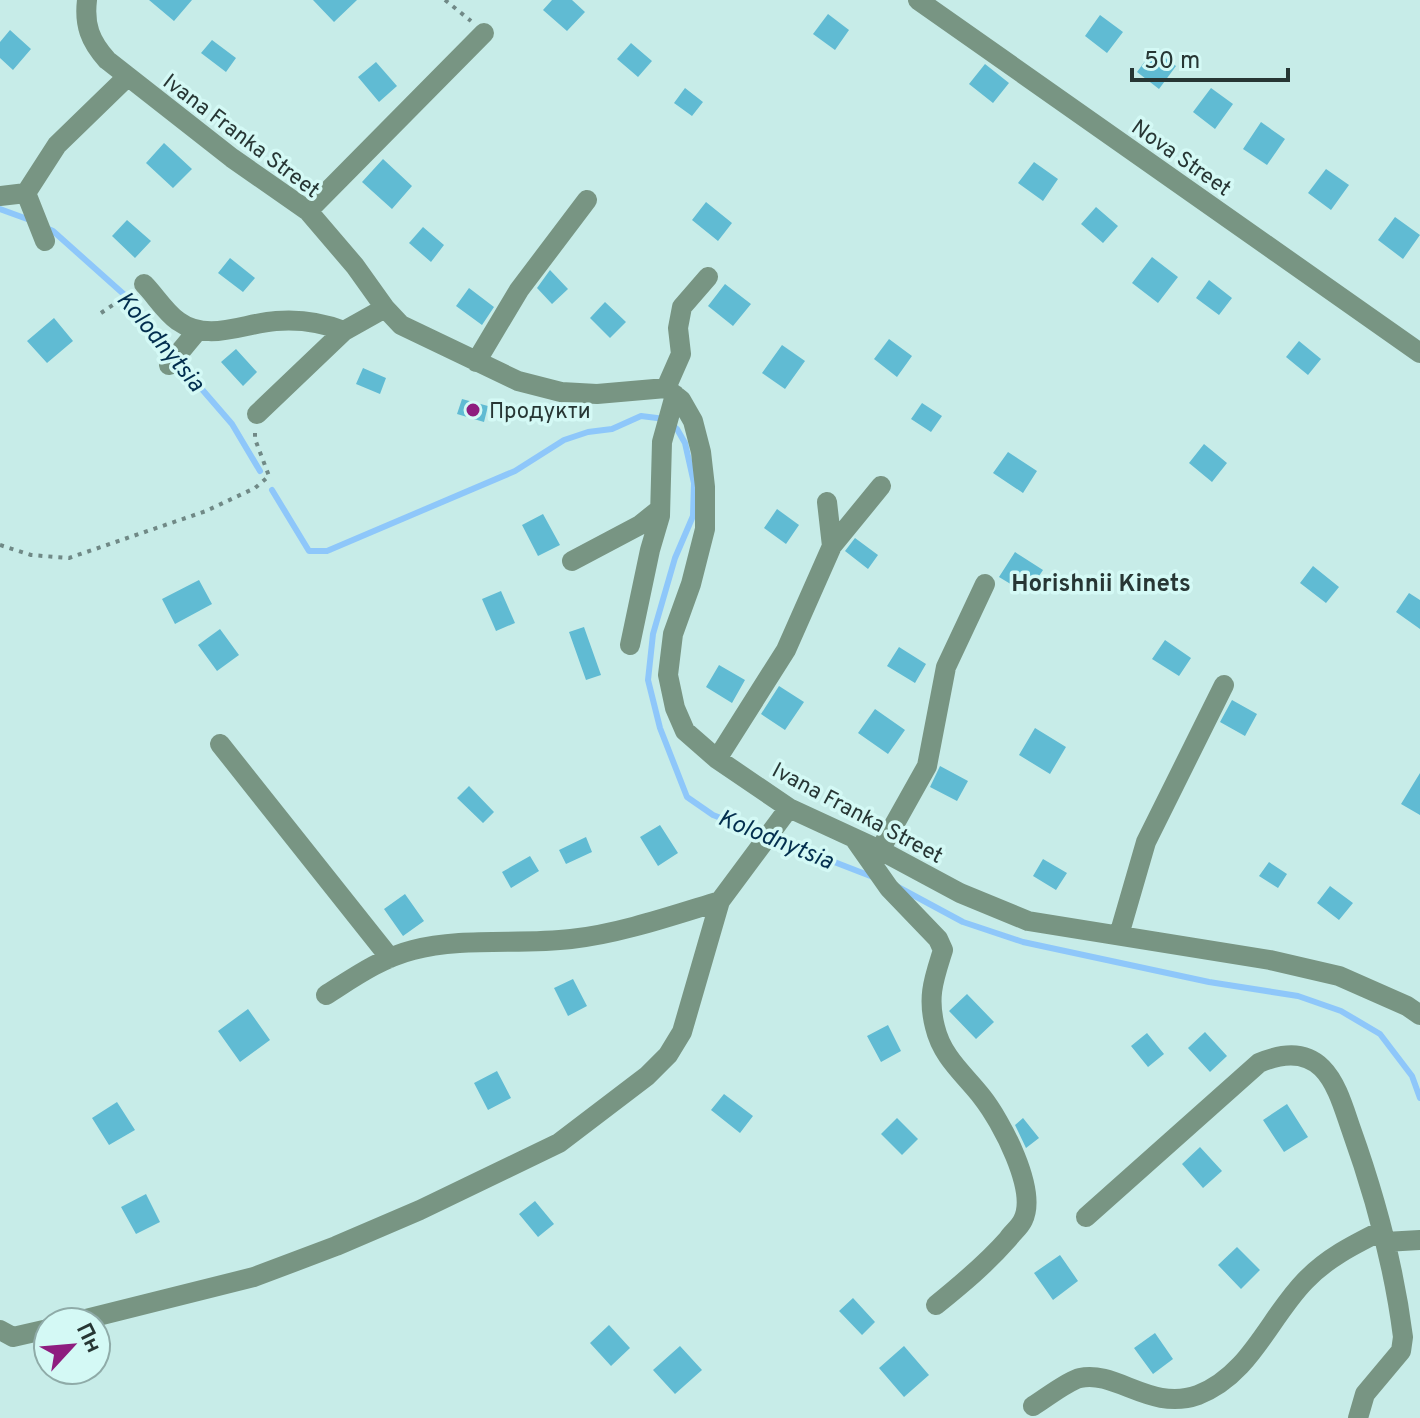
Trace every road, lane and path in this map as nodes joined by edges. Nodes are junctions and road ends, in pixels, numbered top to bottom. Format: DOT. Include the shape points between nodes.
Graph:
graph roads {
  1 [pos="87,0"];
  2 [pos="445,0"];
  3 [pos="918,0"];
  4 [pos="484,33"];
  5 [pos="126,78"];
  6 [pos="0,196"];
  7 [pos="29,200"];
  8 [pos="587,200"];
  9 [pos="308,211"];
  10 [pos="45,241"];
  11 [pos="708,277"];
  12 [pos="144,284"];
  13 [pos="385,308"];
  14 [pos="101,313"];
  15 [pos="198,330"];
  16 [pos="344,331"];
  17 [pos="1420,353"];
  18 [pos="476,362"];
  19 [pos="169,365"];
  20 [pos="671,396"];
  21 [pos="257,414"];
  22 [pos="881,486"];
  23 [pos="827,502"];
  24 [pos="660,509"];
  25 [pos="0,545"];
  26 [pos="832,546"];
  27 [pos="572,561"];
  28 [pos="985,584"];
  29 [pos="630,645"];
  30 [pos="1224,685"];
  31 [pos="220,744"];
  32 [pos="717,759"];
  33 [pos="785,814"];
  34 [pos="868,849"];
  35 [pos="720,901"];
  36 [pos="1119,935"];
  37 [pos="390,958"];
  38 [pos="326,995"];
  39 [pos="1420,1015"];
  40 [pos="1086,1217"];
  41 [pos="1383,1236"];
  42 [pos="1419,1240"];
  43 [pos="936,1305"];
  44 [pos="112,1312"];
  45 [pos="0,1330"];
  46 [pos="32,1333"];
  47 [pos="1033,1406"];
  48 [pos="1358,1418"];
  1 -- 5 [label="street, Ivana Franka Street" via="85,19 92,43"];
  2 -- 4 [label="path"];
  3 -- 17 [label="street, Nova Street"];
  4 -- 9 [label="street"];
  5 -- 7 [label="street" via="57,145"];
  5 -- 9 [label="street, Ivana Franka Street"];
  6 -- 7 [label="street"];
  7 -- 10 [label="street"];
  8 -- 18 [label="street" via="519,290"];
  9 -- 13 [label="street, Ivana Franka Street"];
  11 -- 20 [label="street" via="682,307 681,354"];
  12 -- 14 [label="path"];
  12 -- 15 [label="street" via="179,322"];
  13 -- 16 [label="street"];
  13 -- 18 [label="street, Ivana Franka Street" via="401,325"];
  15 -- 16 [label="street" via="317,321"];
  15 -- 19 [label="street"];
  16 -- 21 [label="street"];
  18 -- 20 [label="street, Ivana Franka Street" via="561,392"];
  20 -- 24 [label="street" via="662,442"];
  20 -- 32 [label="street, Ivana Franka Street" via="681,400 693,421 701,452 705,529 673,634 668,675 685,731"];
  21 -- 25 [label="path" via="255,439 269,476 255,488 206,511 69,558 31,555"];
  22 -- 26 [label="street"];
  23 -- 26 [label="street"];
  24 -- 27 [label="street"];
  24 -- 29 [label="street"];
  26 -- 32 [label="street" via="786,650"];
  28 -- 34 [label="street" via="946,667 927,766"];
  30 -- 36 [label="street" via="1146,842"];
  31 -- 37 [label="street"];
  32 -- 33 [label="street, Ivana Franka Street"];
  33 -- 34 [label="street, Ivana Franka Street"];
  33 -- 35 [label="street"];
  34 -- 36 [label="street, Ivana Franka Street" via="1028,921"];
  34 -- 43 [label="street" via="889,888 938,939 943,950 933,979 935,1029 947,1056 998,1124 1022,1172 1028,1201 1023,1220 986,1263"];
  35 -- 37 [label="street" via="572,939 415,949"];
  35 -- 44 [label="street" via="682,1032 668,1055 559,1143 336,1246 254,1277"];
  36 -- 39 [label="street, Ivana Franka Street" via="1339,976"];
  37 -- 38 [label="street"];
  40 -- 41 [label="street" via="1259,1063 1290,1054 1320,1066 1330,1078 1375,1198"];
  41 -- 42 [label="street"];
  41 -- 47 [label="street" via="1331,1257 1303,1283 1234,1374 1198,1395 1166,1401 1080,1378"];
  41 -- 48 [label="street" via="1403,1337 1401,1351 1365,1394"];
  45 -- 46 [label="street" via="13,1337"];
}
